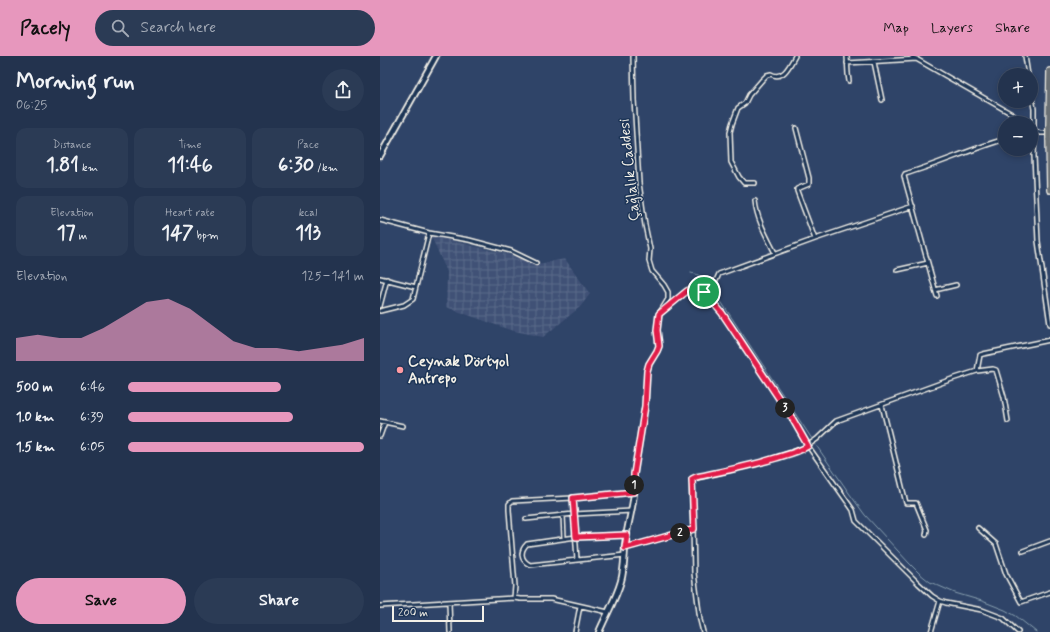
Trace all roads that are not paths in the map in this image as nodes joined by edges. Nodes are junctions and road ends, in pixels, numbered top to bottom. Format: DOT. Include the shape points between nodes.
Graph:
graph roads {
  1 [pos="436,56"];
  2 [pos="633,56"];
  3 [pos="795,56"];
  4 [pos="847,56"];
  5 [pos="911,56"];
  6 [pos="1025,56"];
  7 [pos="917,59"];
  8 [pos="874,62"];
  9 [pos="847,63"];
  10 [pos="1027,68"];
  11 [pos="1050,71"];
  12 [pos="849,81"];
  13 [pos="882,100"];
  14 [pos="1014,116"];
  15 [pos="796,128"];
  16 [pos="1038,132"];
  17 [pos="1049,133"];
  18 [pos="998,141"];
  19 [pos="380,156"];
  20 [pos="1034,156"];
  21 [pos="755,183"];
  22 [pos="1050,190"];
  23 [pos="755,201"];
  24 [pos="913,206"];
  25 [pos="380,220"];
  26 [pos="429,233"];
  27 [pos="815,239"];
  28 [pos="776,253"];
  29 [pos="536,263"];
  30 [pos="928,263"];
  31 [pos="897,270"];
  32 [pos="380,278"];
  33 [pos="386,279"];
  34 [pos="956,285"];
  35 [pos="416,287"];
  36 [pos="935,290"];
  37 [pos="706,291"];
  38 [pos="937,296"];
  39 [pos="380,306"];
  40 [pos="380,311"];
  41 [pos="659,314"];
  42 [pos="1050,324"];
  43 [pos="1050,340"];
  44 [pos="977,371"];
  45 [pos="882,405"];
  46 [pos="380,421"];
  47 [pos="1008,421"];
  48 [pos="385,422"];
  49 [pos="403,426"];
  50 [pos="380,436"];
  51 [pos="809,445"];
  52 [pos="634,492"];
  53 [pos="573,498"];
  54 [pos="632,511"];
  55 [pos="574,514"];
  56 [pos="563,515"];
  57 [pos="526,519"];
  58 [pos="978,528"];
  59 [pos="694,529"];
  60 [pos="627,535"];
  61 [pos="926,535"];
  62 [pos="576,537"];
  63 [pos="564,538"];
  64 [pos="1050,541"];
  65 [pos="625,548"];
  66 [pos="1023,551"];
  67 [pos="625,555"];
  68 [pos="578,560"];
  69 [pos="1050,592"];
  70 [pos="514,598"];
  71 [pos="940,600"];
  72 [pos="449,602"];
  73 [pos="380,606"];
  74 [pos="580,606"];
  75 [pos="608,612"];
  76 [pos="450,632"];
  77 [pos="575,632"];
  78 [pos="599,632"];
  79 [pos="703,632"];
  80 [pos="931,632"];
  81 [pos="1018,632"];
  1 -- 19 [label="street"];
  2 -- 41 [label="street, Çağlalık Caddesi" via="639,183 650,249 649,261 652,271 668,292 668,299"];
  3 -- 21 [label="street" via="780,76 771,74 762,80 745,103 738,108 732,124 731,162 744,182"];
  4 -- 9 [label="street"];
  5 -- 7 [label="street"];
  6 -- 10 [label="street"];
  7 -- 8 [label="street"];
  7 -- 14 [label="street"];
  8 -- 9 [label="street"];
  8 -- 13 [label="street"];
  9 -- 12 [label="street"];
  11 -- 17 [label="highway"];
  15 -- 27 [label="street" via="810,178 809,184 797,191"];
  16 -- 17 [label="street"];
  17 -- 22 [label="highway"];
  18 -- 24 [label="street" via="905,174"];
  20 -- 42 [label="street" via="1038,242"];
  23 -- 28 [label="street" via="758,217"];
  24 -- 27 [label="street"];
  24 -- 30 [label="street"];
  25 -- 26 [label="street"];
  26 -- 29 [label="street" via="511,251"];
  26 -- 35 [label="street"];
  27 -- 28 [label="street"];
  28 -- 37 [label="street" via="719,274 715,284"];
  30 -- 31 [label="street"];
  30 -- 36 [label="street"];
  32 -- 33 [label="street"];
  33 -- 35 [label="street"];
  33 -- 39 [label="street"];
  34 -- 36 [label="street"];
  35 -- 40 [label="street" via="413,299 404,305"];
  36 -- 38 [label="street"];
  37 -- 41 [label="street" via="691,289"];
  37 -- 51 [label="street"];
  41 -- 52 [label="street" via="659,346 647,371"];
  43 -- 44 [label="street" via="983,354 980,356"];
  44 -- 45 [label="street"];
  44 -- 47 [label="street" via="996,370"];
  45 -- 51 [label="street" via="836,422"];
  45 -- 61 [label="street" via="906,503 916,503 927,530"];
  46 -- 48 [label="street"];
  48 -- 49 [label="street"];
  48 -- 50 [label="street"];
  51 -- 59 [label="street" via="757,464 692,479"];
  51 -- 71 [label="street" via="853,510 856,521 918,583"];
  52 -- 53 [label="street"];
  52 -- 54 [label="street"];
  53 -- 55 [label="street"];
  53 -- 70 [label="street" via="512,501 509,504"];
  54 -- 55 [label="street"];
  54 -- 60 [label="street"];
  55 -- 56 [label="street"];
  55 -- 62 [label="street"];
  56 -- 57 [label="street"];
  56 -- 63 [label="street"];
  58 -- 69 [label="street" via="996,544 1006,574 1021,602"];
  59 -- 65 [label="street"];
  59 -- 79 [label="street" via="694,573"];
  60 -- 62 [label="street"];
  60 -- 65 [label="street"];
  62 -- 63 [label="street"];
  62 -- 68 [label="street"];
  63 -- 68 [label="street" via="525,545 522,558 524,562 530,565"];
  64 -- 66 [label="street"];
  65 -- 67 [label="street"];
  67 -- 68 [label="street"];
  67 -- 75 [label="street" via="616,598"];
  70 -- 72 [label="street"];
  70 -- 74 [label="street" via="551,599"];
  71 -- 80 [label="street"];
  71 -- 81 [label="street" via="994,614 1003,618"];
  72 -- 73 [label="street"];
  72 -- 76 [label="street"];
  74 -- 75 [label="street"];
  74 -- 77 [label="street"];
  75 -- 78 [label="street"];
}
